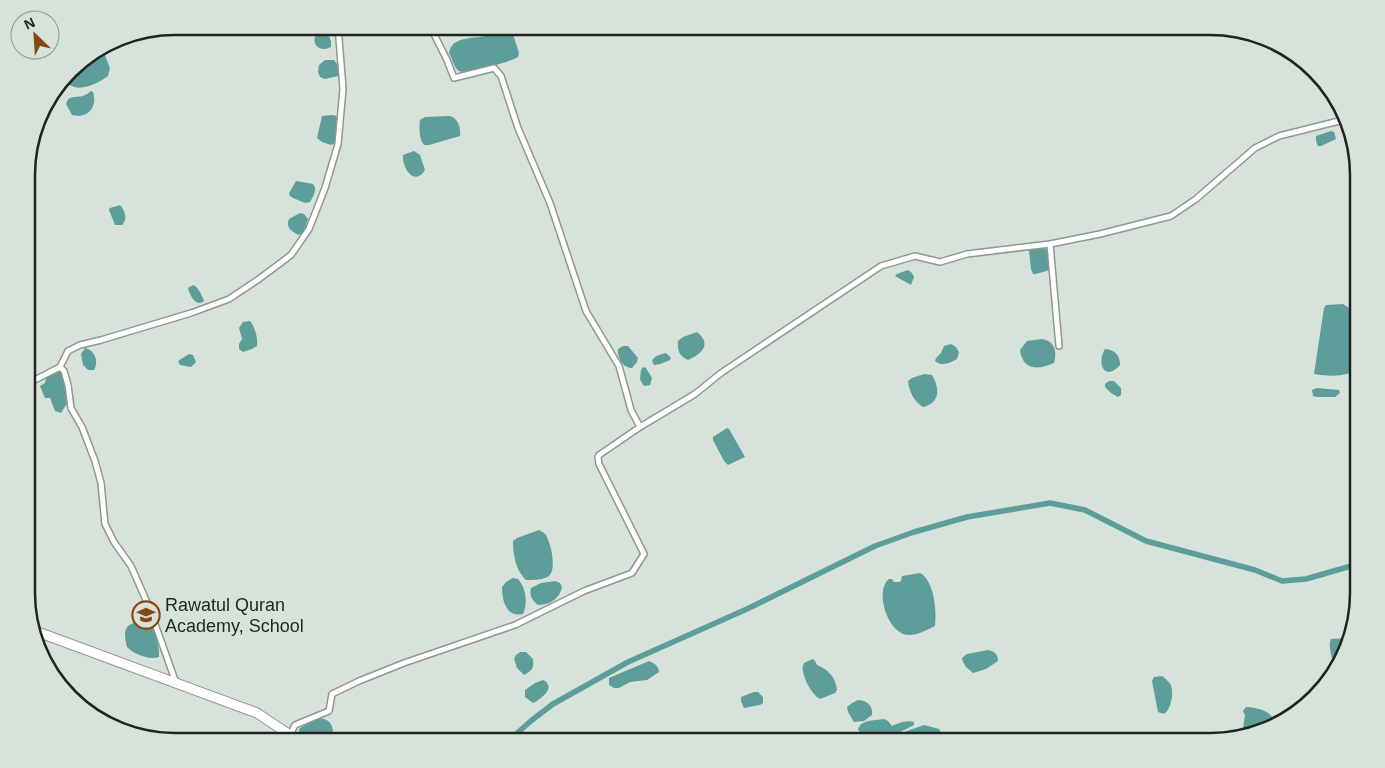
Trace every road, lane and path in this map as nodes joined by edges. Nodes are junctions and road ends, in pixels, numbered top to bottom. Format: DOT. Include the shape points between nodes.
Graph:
graph roads {
  1 [pos="339,35"];
  2 [pos="435,35"];
  3 [pos="1339,121"];
  4 [pos="1050,244"];
  5 [pos="1059,346"];
  6 [pos="60,367"];
  7 [pos="35,380"];
  8 [pos="640,427"];
  9 [pos="41,633"];
  10 [pos="176,683"];
  11 [pos="286,733"];
  12 [pos="294,733"];
  1 -- 6 [label="street" via="343,89 338,144 309,229 291,255 229,299 191,314 80,345 68,351"];
  2 -- 8 [label="street" via="454,78 494,68 501,76 518,128 550,203 586,311 619,366 631,410"];
  3 -- 4 [label="street" via="1279,136 1255,148 1196,200 1170,216"];
  4 -- 5 [label="street"];
  4 -- 8 [label="street" via="967,254 940,262 915,256 881,266 720,373 695,394"];
  6 -- 7 [label="street"];
  6 -- 10 [label="street" via="68,385 71,408 95,462 101,483 105,524 131,566 149,606"];
  8 -- 12 [label="street" via="598,457 644,554 632,573 515,625 359,681 332,694 329,711 295,725"];
  9 -- 10 [label="highway"];
  10 -- 11 [label="highway" via="257,713"];
}
